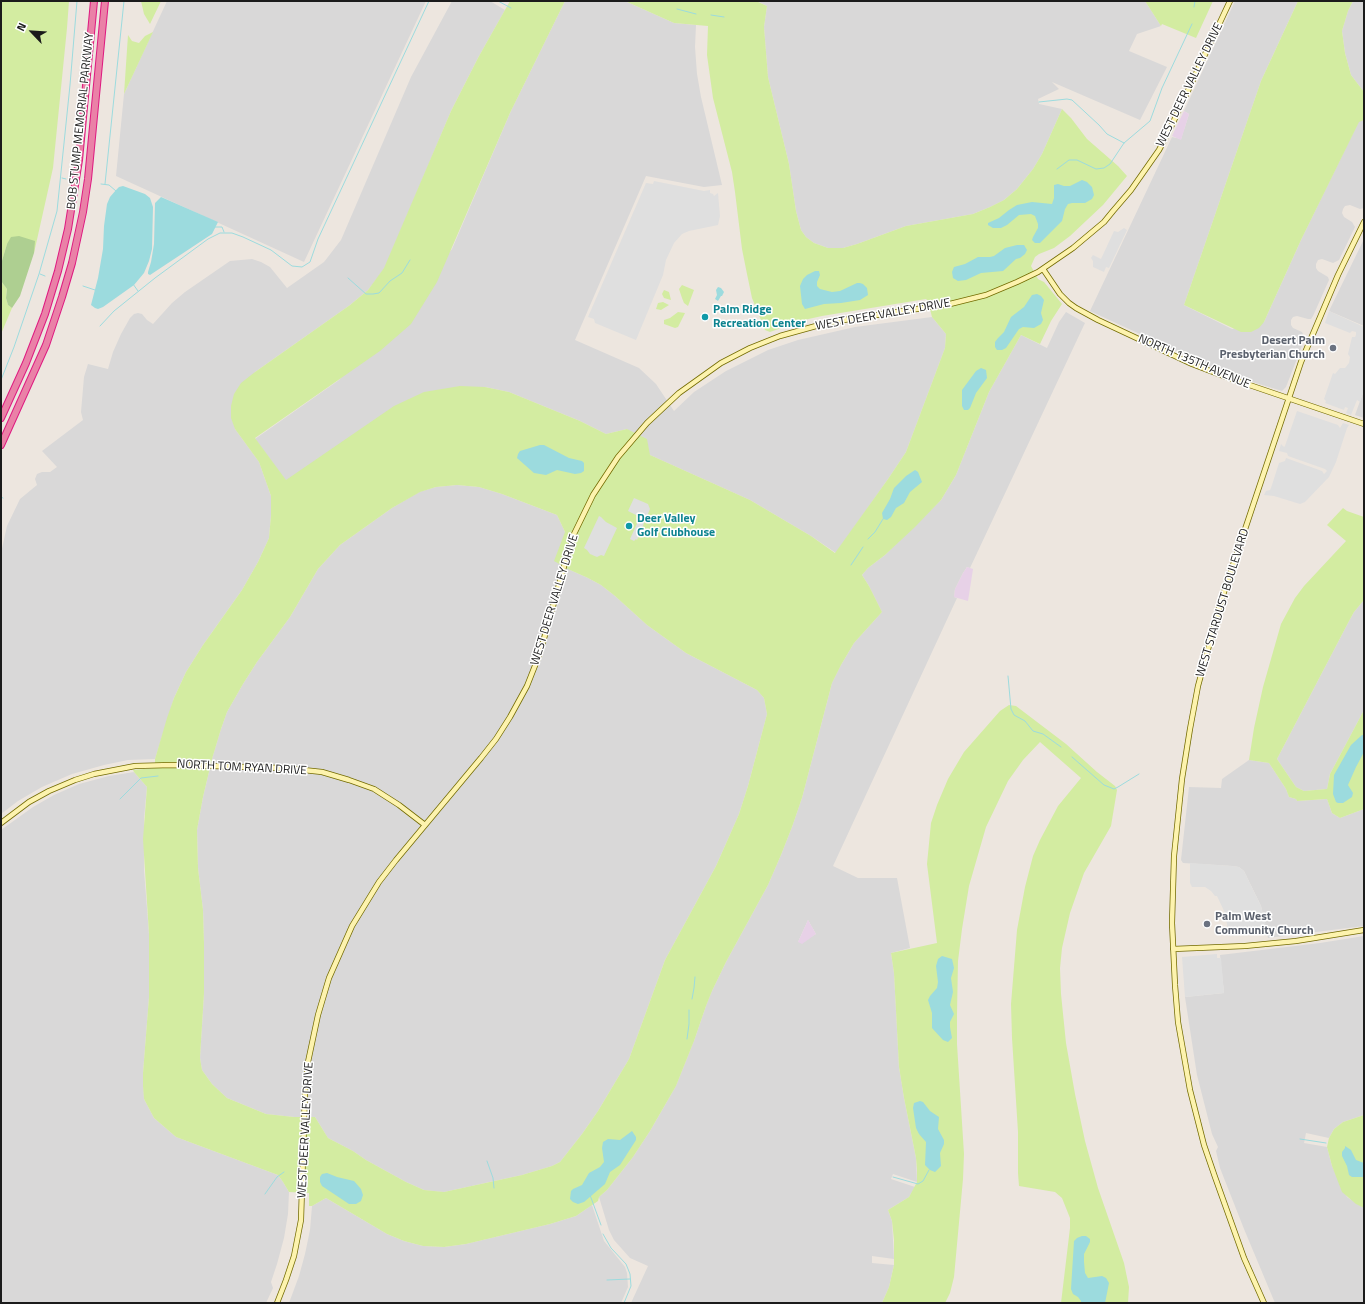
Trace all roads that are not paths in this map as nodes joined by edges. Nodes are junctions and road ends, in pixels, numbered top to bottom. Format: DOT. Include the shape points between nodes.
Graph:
graph roads {
  1 [pos="94,1"];
  2 [pos="105,1"];
  3 [pos="1230,1"];
  4 [pos="1364,222"];
  5 [pos="1043,269"];
  6 [pos="1288,399"];
  7 [pos="1,418"];
  8 [pos="1364,424"];
  9 [pos="1,445"];
  10 [pos="1,823"];
  11 [pos="424,825"];
  12 [pos="1364,930"];
  13 [pos="1173,950"];
  14 [pos="277,1303"];
  15 [pos="1264,1303"];
  1 -- 7 [label="highway, BOB STUMP MEMORIAL PARKWAY" via="79,160 67,236 40,328"];
  2 -- 9 [label="highway, BOB STUMP MEMORIAL PARKWAY" via="90,163 74,252 46,345"];
  3 -- 5 [label="street, WEST DEER VALLEY DRIVE" via="1168,133 1150,162 1104,222"];
  4 -- 6 [label="street, WEST STARDUST BOULEVARD" via="1320,314"];
  5 -- 6 [label="street, NORTH 135TH AVENUE" via="1060,294 1088,315 1199,366"];
  5 -- 11 [label="street, WEST DEER VALLEY DRIVE" via="982,296 832,322 780,336 721,363 661,408 618,457 597,488 574,534 540,653 522,696 486,752"];
  6 -- 8 [label="street, NORTH 135TH AVENUE"];
  6 -- 13 [label="street, WEST STARDUST BOULEVARD" via="1222,598 1198,686 1177,823 1172,891"];
  10 -- 11 [label="street, NORTH TOM RYAN DRIVE" via="29,802 75,780 135,766 166,765 285,768 322,772 374,789 399,804"];
  11 -- 14 [label="street, WEST DEER VALLEY DRIVE" via="386,871 365,903 343,945 324,991 311,1047 305,1092 301,1220 294,1256"];
  12 -- 13 [label="street" via="1289,942"];
  13 -- 15 [label="street, WEST STARDUST BOULEVARD" via="1178,1022 1190,1090 1204,1145 1244,1258"];
}
